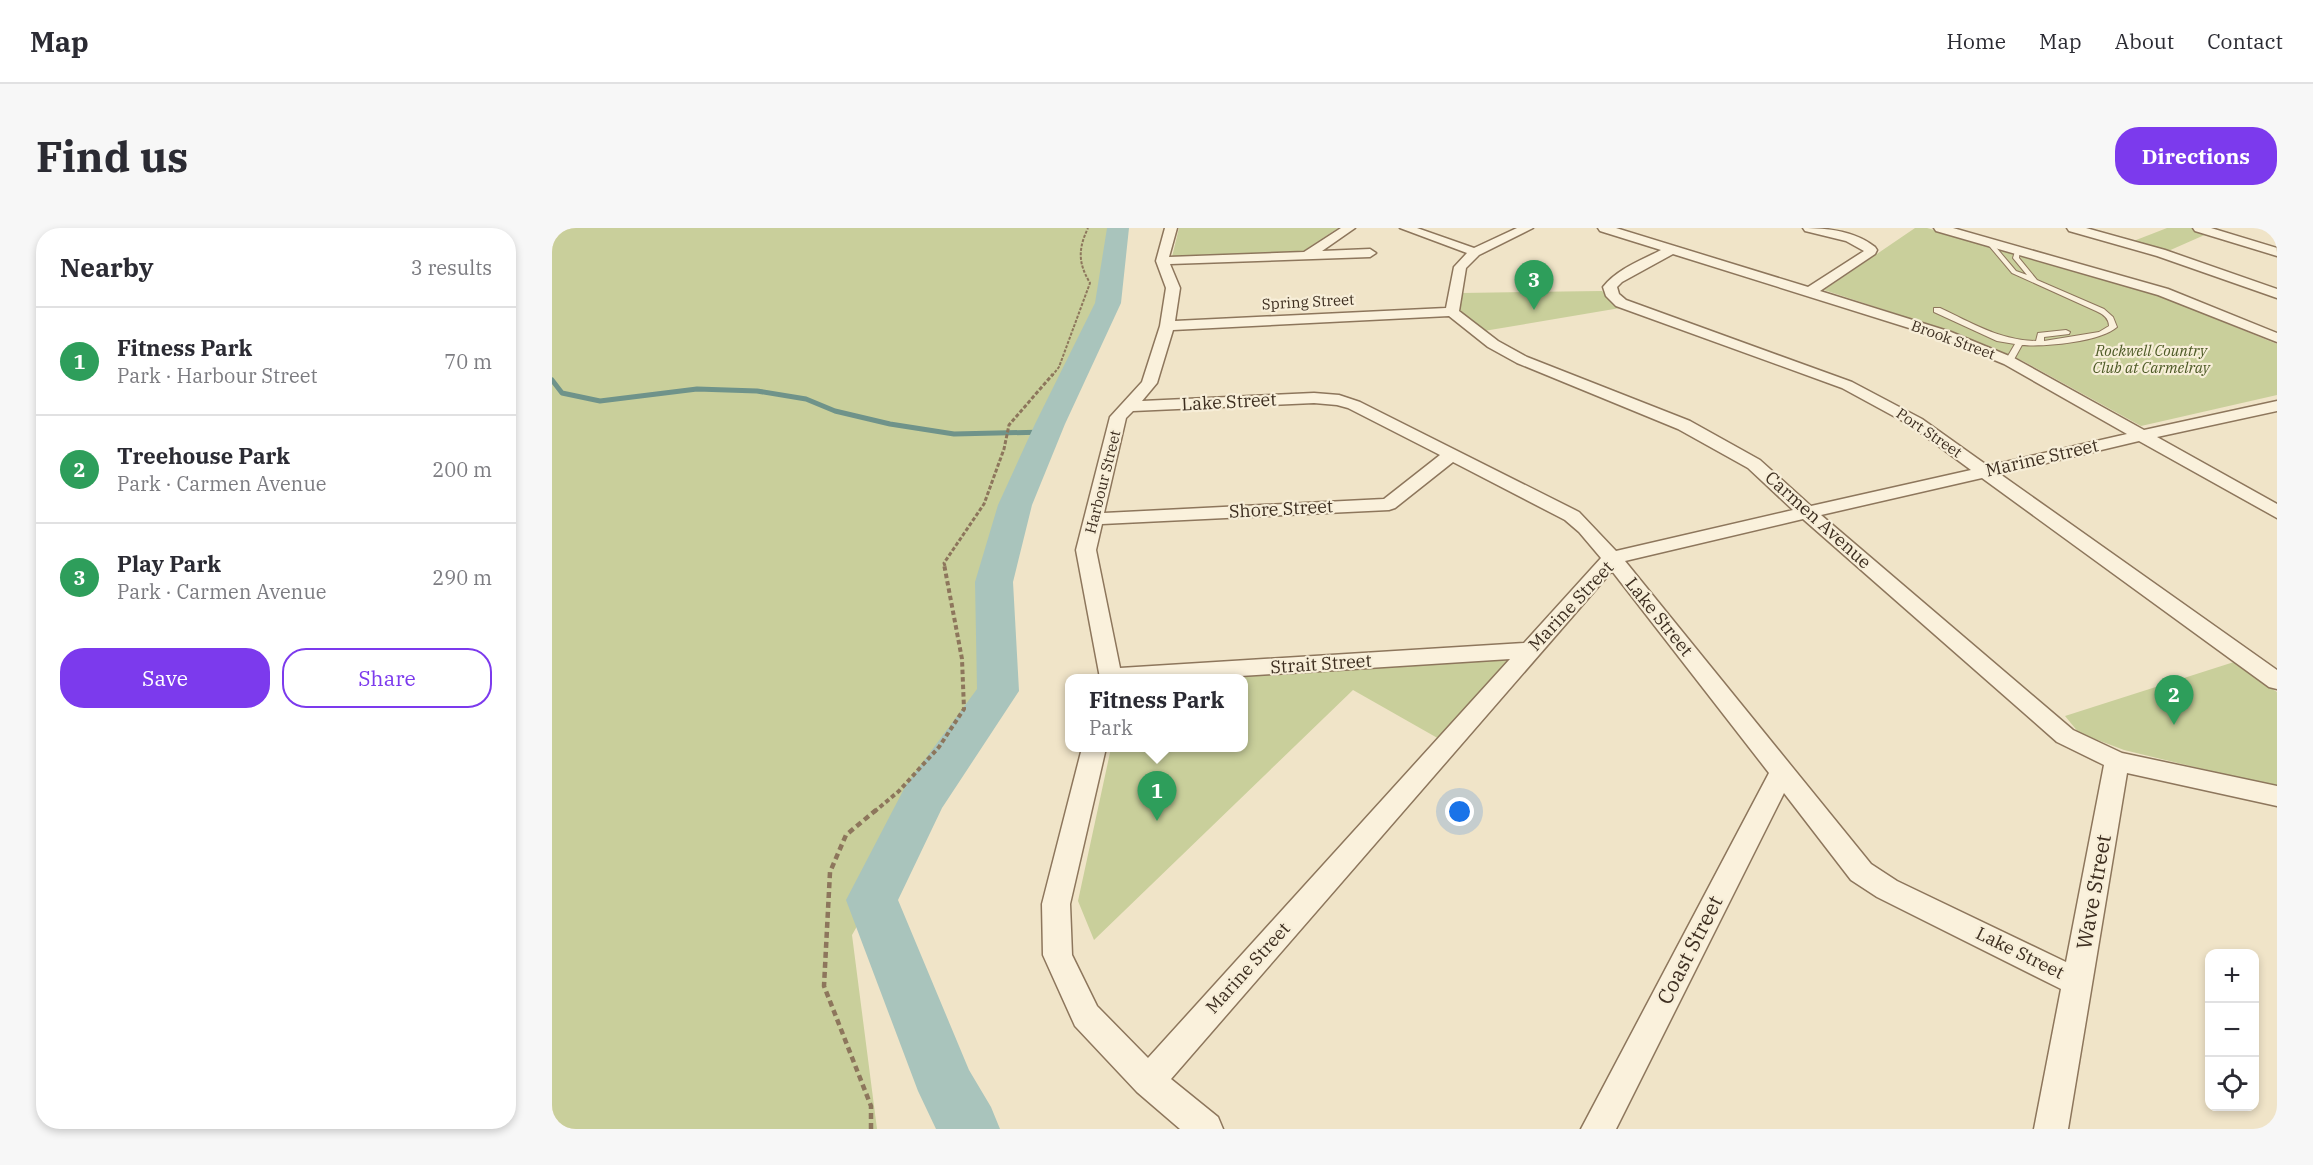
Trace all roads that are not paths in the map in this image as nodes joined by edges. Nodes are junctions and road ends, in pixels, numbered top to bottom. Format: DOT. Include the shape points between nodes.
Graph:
graph roads {
  1 [pos="1171,228"];
  2 [pos="1349,228"];
  3 [pos="1406,228"];
  4 [pos="1527,228"];
  5 [pos="1604,228"];
  6 [pos="1809,228"];
  7 [pos="1940,228"];
  8 [pos="1973,228"];
  9 [pos="2073,228"];
  10 [pos="2199,228"];
  11 [pos="1987,240"];
  12 [pos="1672,249"];
  13 [pos="2019,249"];
  14 [pos="1475,252"];
  15 [pos="2277,252"];
  16 [pos="1370,253"];
  17 [pos="1307,255"];
  18 [pos="1162,261"];
  19 [pos="2038,284"];
  20 [pos="1810,292"];
  21 [pos="2277,294"];
  22 [pos="1936,310"];
  23 [pos="1452,312"];
  24 [pos="1167,326"];
  25 [pos="2277,327"];
  26 [pos="2277,338"];
  27 [pos="2020,343"];
  28 [pos="2009,361"];
  29 [pos="1128,406"];
  30 [pos="2277,406"];
  31 [pos="2142,435"];
  32 [pos="1451,455"];
  33 [pos="1984,471"];
  34 [pos="1806,512"];
  35 [pos="2277,512"];
  36 [pos="1094,519"];
  37 [pos="1612,558"];
  38 [pos="1530,650"];
  39 [pos="1110,674"];
  40 [pos="1171,674"];
  41 [pos="2277,681"];
  42 [pos="1093,752"];
  43 [pos="2117,760"];
  44 [pos="1782,771"];
  45 [pos="2277,796"];
  46 [pos="2078,982"];
  47 [pos="1148,1081"];
  48 [pos="1206,1129"];
  49 [pos="1598,1129"];
  50 [pos="2051,1129"];
  1 -- 18 [label="street"];
  2 -- 17 [label="street"];
  3 -- 14 [label="street"];
  4 -- 14 [label="street"];
  5 -- 12 [label="street, Brook Street"];
  6 -- 20 [label="street" via="1857,241 1872,250"];
  7 -- 11 [label="street"];
  8 -- 25 [label="street" via="2176,286"];
  9 -- 21 [label="street"];
  10 -- 15 [label="street"];
  11 -- 13 [label="street"];
  11 -- 19 [label="lane" via="2014,272"];
  12 -- 20 [label="street, Brook Street"];
  12 -- 33 [label="street, Port Street" via="1617,279 1610,287 1613,296 1621,303 1847,386 1916,422"];
  13 -- 19 [label="lane" via="2016,258"];
  13 -- 26 [label="street" via="2163,292"];
  14 -- 23 [label="street" via="1460,267"];
  16 -- 17 [label="street"];
  17 -- 18 [label="street"];
  18 -- 24 [label="street, Harbour Street" via="1173,288"];
  19 -- 27 [label="lane" via="2106,313 2113,322 2109,331 2088,329 2041,335 2038,344"];
  20 -- 28 [label="street, Brook Street" via="1946,335"];
  22 -- 27 [label="lane" via="2000,339"];
  23 -- 24 [label="street, Spring Street"];
  23 -- 34 [label="street, Carmen Avenue" via="1493,345 1522,360 1684,425 1754,464"];
  24 -- 29 [label="street, Harbour Street" via="1149,383"];
  27 -- 28 [label="lane"];
  28 -- 31 [label="street, Brook Street"];
  29 -- 32 [label="street, Lake Street" via="1339,400"];
  29 -- 36 [label="street, Harbour Street" via="1118,417"];
  30 -- 31 [label="street, Marine Street"];
  31 -- 33 [label="street, Marine Street"];
  31 -- 35 [label="street, Brook Street"];
  32 -- 36 [label="street, Shore Street" via="1389,504"];
  32 -- 37 [label="street, Lake Street" via="1572,516"];
  33 -- 34 [label="street, Marine Street"];
  33 -- 41 [label="street, Port Street"];
  34 -- 37 [label="street, Marine Street"];
  34 -- 43 [label="street, Carmen Avenue" via="2065,736"];
  36 -- 39 [label="street, Harbour Street" via="1086,550"];
  37 -- 38 [label="street, Marine Street"];
  37 -- 44 [label="street, Lake Street"];
  38 -- 40 [label="street, Strait Street"];
  38 -- 47 [label="street, Marine Street"];
  42 -- 47 [label="street" via="1056,904 1058,955 1086,1016"];
  43 -- 45 [label="street, Carmen Avenue"];
  43 -- 46 [label="street, Wave Street"];
  44 -- 46 [label="street, Lake Street" via="1861,872 1887,889"];
  44 -- 49 [label="street, Coast Street"];
  46 -- 50 [label="street, Wave Street"];
  47 -- 48 [label="street"];
}
